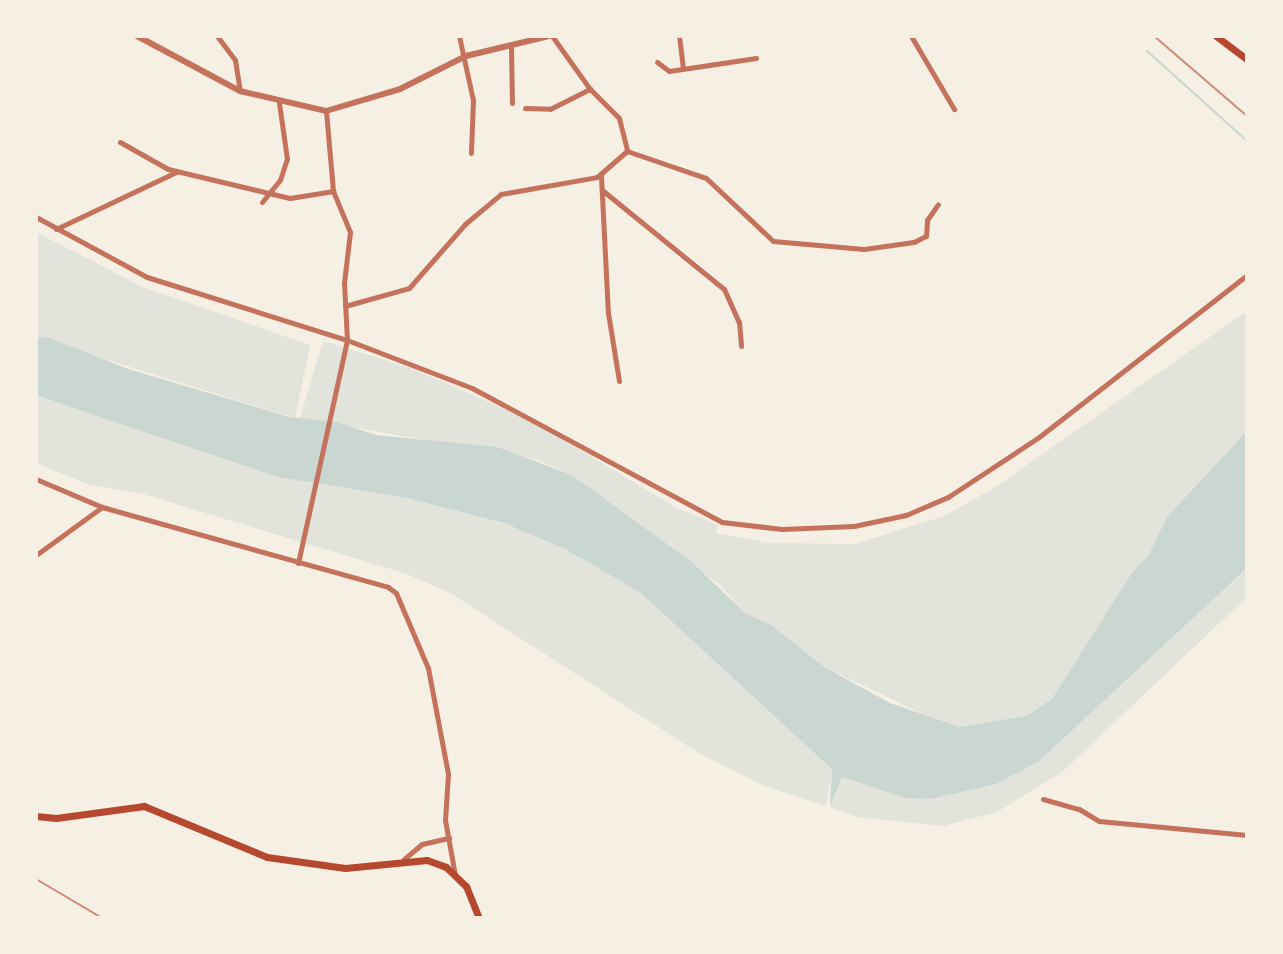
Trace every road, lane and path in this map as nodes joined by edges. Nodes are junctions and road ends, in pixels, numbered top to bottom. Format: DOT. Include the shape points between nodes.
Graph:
graph roads {
  1 [pos="137,36"];
  2 [pos="217,36"];
  3 [pos="459,36"];
  4 [pos="550,36"];
  5 [pos="679,36"];
  6 [pos="911,36"];
  7 [pos="1216,36"];
  8 [pos="511,48"];
  9 [pos="466,56"];
  10 [pos="756,58"];
  11 [pos="1247,59"];
  12 [pos="657,62"];
  13 [pos="683,68"];
  14 [pos="590,89"];
  15 [pos="240,91"];
  16 [pos="279,103"];
  17 [pos="512,103"];
  18 [pos="525,108"];
  19 [pos="954,109"];
  20 [pos="326,111"];
  21 [pos="120,142"];
  22 [pos="627,151"];
  23 [pos="471,153"];
  24 [pos="176,172"];
  25 [pos="601,175"];
  26 [pos="602,190"];
  27 [pos="333,191"];
  28 [pos="270,193"];
  29 [pos="262,202"];
  30 [pos="938,204"];
  31 [pos="36,217"];
  32 [pos="56,229"];
  33 [pos="1247,275"];
  34 [pos="345,306"];
  35 [pos="346,342"];
  36 [pos="741,346"];
  37 [pos="619,381"];
  38 [pos="36,479"];
  39 [pos="102,507"];
  40 [pos="36,555"];
  41 [pos="299,560"];
  42 [pos="1043,799"];
  43 [pos="36,816"];
  44 [pos="1247,835"];
  45 [pos="449,838"];
  46 [pos="404,859"];
  47 [pos="455,875"];
  48 [pos="479,918"];
  1 -- 15 [label="street"];
  2 -- 15 [label="street" via="235,60"];
  3 -- 9 [label="street"];
  4 -- 8 [label="street"];
  4 -- 14 [label="street"];
  5 -- 13 [label="street"];
  6 -- 19 [label="street"];
  7 -- 11 [label="main road"];
  8 -- 9 [label="street"];
  8 -- 17 [label="street"];
  9 -- 20 [label="street" via="400,89"];
  9 -- 23 [label="street" via="473,100"];
  10 -- 13 [label="street"];
  12 -- 13 [label="street" via="665,70"];
  14 -- 18 [label="street" via="550,109"];
  14 -- 22 [label="street" via="619,118"];
  15 -- 16 [label="street"];
  16 -- 20 [label="street"];
  16 -- 28 [label="street" via="287,159"];
  20 -- 27 [label="street"];
  21 -- 24 [label="street"];
  22 -- 25 [label="street"];
  22 -- 30 [label="street" via="706,178 763,234 788,244 864,249 914,242 926,236 927,220"];
  24 -- 28 [label="street"];
  24 -- 32 [label="street"];
  25 -- 26 [label="street"];
  25 -- 34 [label="street" via="511,189 474,214 409,288"];
  26 -- 36 [label="street" via="724,289 739,322"];
  26 -- 37 [label="street" via="608,313"];
  27 -- 28 [label="street" via="297,198"];
  27 -- 34 [label="street" via="350,232"];
  28 -- 29 [label="street"];
  31 -- 32 [label="street"];
  32 -- 35 [label="street" via="147,277"];
  33 -- 35 [label="street" via="1039,437 948,497 906,515 814,529 722,522 472,388"];
  34 -- 35 [label="street"];
  35 -- 41 [label="street"];
  38 -- 39 [label="street"];
  39 -- 40 [label="street"];
  39 -- 41 [label="street"];
  41 -- 45 [label="street" via="396,593 428,668 448,774"];
  42 -- 44 [label="street" via="1099,821"];
  43 -- 46 [label="main road" via="144,806 267,857 345,868"];
  45 -- 46 [label="street" via="422,844"];
  45 -- 47 [label="street"];
  46 -- 47 [label="main road" via="435,862"];
  47 -- 48 [label="main road" via="466,886"];
}
